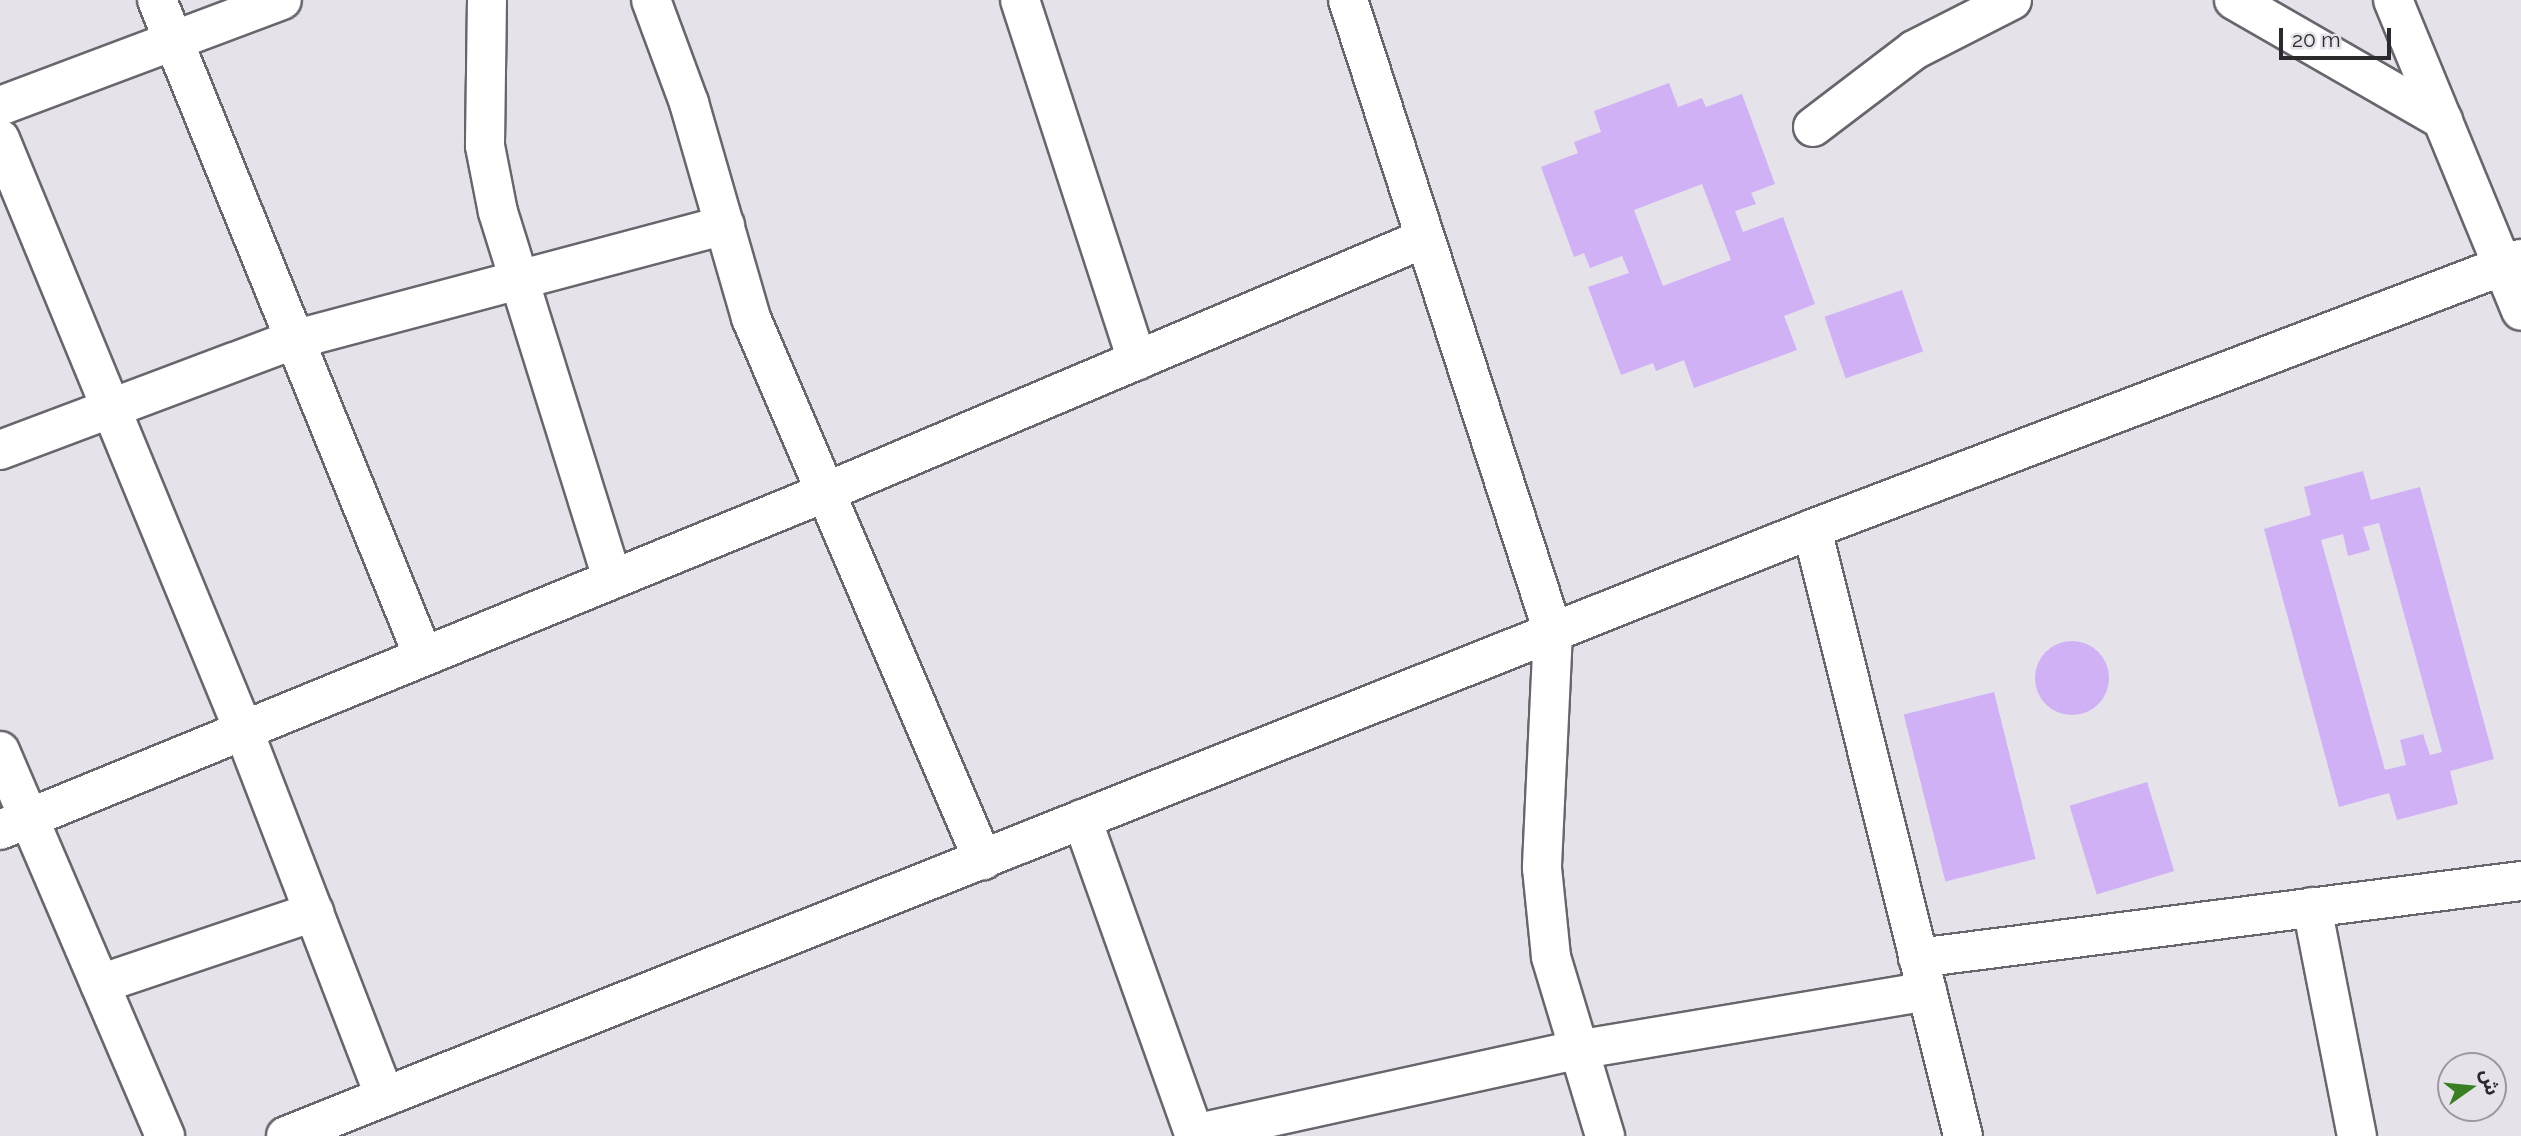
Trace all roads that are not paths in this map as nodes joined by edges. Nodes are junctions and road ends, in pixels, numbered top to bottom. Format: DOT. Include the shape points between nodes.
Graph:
graph roads {
  1 [pos="157,0"];
  2 [pos="282,0"];
  3 [pos="487,0"];
  4 [pos="651,0"];
  5 [pos="1020,0"];
  6 [pos="1348,0"];
  7 [pos="2012,0"];
  8 [pos="2234,0"];
  9 [pos="2393,0"];
  10 [pos="171,39"];
  11 [pos="0,106"];
  12 [pos="2443,120"];
  13 [pos="1813,127"];
  14 [pos="0,139"];
  15 [pos="724,225"];
  16 [pos="1423,239"];
  17 [pos="2512,262"];
  18 [pos="517,280"];
  19 [pos="2521,311"];
  20 [pos="293,340"];
  21 [pos="1137,360"];
  22 [pos="111,409"];
  23 [pos="0,450"];
  24 [pos="826,492"];
  25 [pos="1812,529"];
  26 [pos="612,578"];
  27 [pos="1553,632"];
  28 [pos="422,653"];
  29 [pos="243,729"];
  30 [pos="0,751"];
  31 [pos="1082,820"];
  32 [pos="14,824"];
  33 [pos="982,860"];
  34 [pos="2521,881"];
  35 [pos="2312,907"];
  36 [pos="314,912"];
  37 [pos="1923,974"];
  38 [pos="100,984"];
  39 [pos="1576,1050"];
  40 [pos="385,1097"];
  41 [pos="1194,1135"];
  42 [pos="165,1136"];
  43 [pos="286,1136"];
  44 [pos="1605,1136"];
  45 [pos="1963,1136"];
  46 [pos="2357,1136"];
  1 -- 10 [label="street"];
  2 -- 10 [label="street"];
  3 -- 18 [label="street" via="485,146"];
  4 -- 15 [label="street" via="689,103"];
  5 -- 21 [label="street"];
  6 -- 16 [label="street"];
  7 -- 13 [label="street" via="1914,50"];
  8 -- 12 [label="street"];
  9 -- 12 [label="street"];
  10 -- 11 [label="street"];
  10 -- 20 [label="street"];
  12 -- 17 [label="street"];
  14 -- 22 [label="street"];
  15 -- 18 [label="street"];
  15 -- 24 [label="street" via="751,318"];
  16 -- 21 [label="street"];
  16 -- 27 [label="street"];
  17 -- 19 [label="street"];
  17 -- 25 [label="street"];
  18 -- 20 [label="street"];
  18 -- 26 [label="street"];
  20 -- 22 [label="street"];
  20 -- 28 [label="street"];
  21 -- 24 [label="street"];
  22 -- 23 [label="street"];
  22 -- 29 [label="street"];
  24 -- 26 [label="street"];
  24 -- 33 [label="street"];
  25 -- 27 [label="street"];
  25 -- 37 [label="street"];
  26 -- 28 [label="street"];
  27 -- 31 [label="street"];
  27 -- 39 [label="street" via="1542,868 1551,957"];
  28 -- 29 [label="street"];
  29 -- 32 [label="street"];
  29 -- 36 [label="street"];
  30 -- 32 [label="street"];
  31 -- 33 [label="street"];
  31 -- 41 [label="street"];
  32 -- 38 [label="street"];
  33 -- 40 [label="street"];
  34 -- 35 [label="street"];
  35 -- 37 [label="street"];
  35 -- 46 [label="street"];
  36 -- 38 [label="street"];
  36 -- 40 [label="street"];
  37 -- 39 [label="street"];
  37 -- 45 [label="street"];
  38 -- 42 [label="street"];
  39 -- 41 [label="street"];
  39 -- 44 [label="street"];
  40 -- 43 [label="street"];
}
